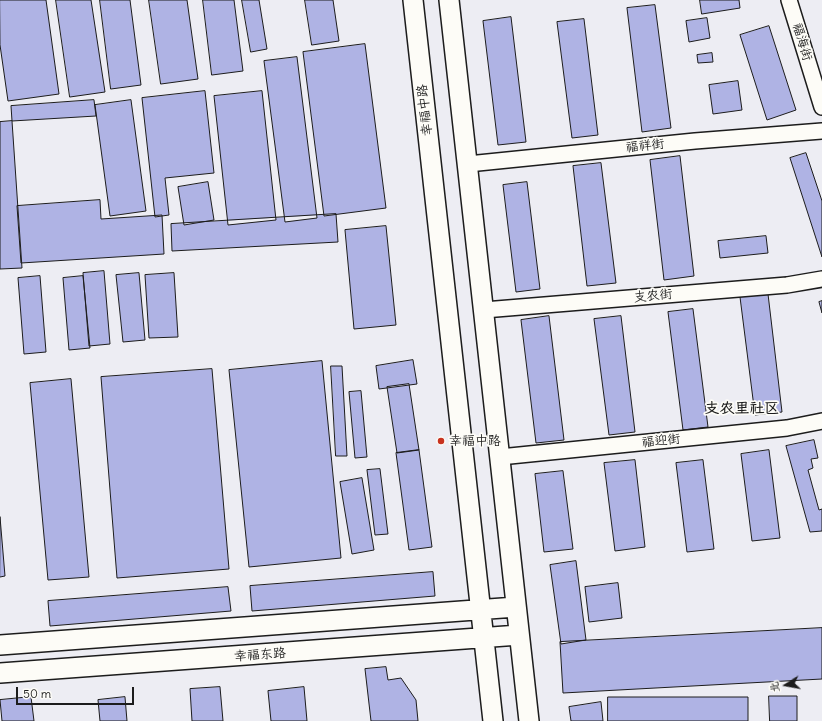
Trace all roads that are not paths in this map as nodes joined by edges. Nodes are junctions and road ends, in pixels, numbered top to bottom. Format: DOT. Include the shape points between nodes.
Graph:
graph roads {
  1 [pos="413,0"];
  2 [pos="449,0"];
  3 [pos="789,0"];
  4 [pos="822,107"];
  5 [pos="822,131"];
  6 [pos="468,164"];
  7 [pos="822,279"];
  8 [pos="484,310"];
  9 [pos="822,421"];
  10 [pos="500,458"];
  11 [pos="516,607"];
  12 [pos="481,609"];
  13 [pos="519,636"];
  14 [pos="484,638"];
  15 [pos="0,645"];
  16 [pos="0,674"];
  17 [pos="493,721"];
  18 [pos="529,721"];
  1 -- 12 [label="street, 幸福中路"];
  2 -- 6 [label="street"];
  3 -- 4 [label="street, 福海街"];
  5 -- 6 [label="street, 福祥街"];
  6 -- 8 [label="street"];
  7 -- 8 [label="street, 支农街" via="787,285"];
  8 -- 10 [label="street"];
  9 -- 10 [label="street, 福迎街" via="787,428"];
  10 -- 11 [label="street"];
  11 -- 12 [label="street"];
  11 -- 13 [label="street"];
  12 -- 14 [label="street, 幸福中路"];
  12 -- 15 [label="street"];
  13 -- 14 [label="street, 幸福东路"];
  13 -- 18 [label="street"];
  14 -- 16 [label="street, 幸福东路"];
  14 -- 17 [label="street, 幸福中路"];
}
